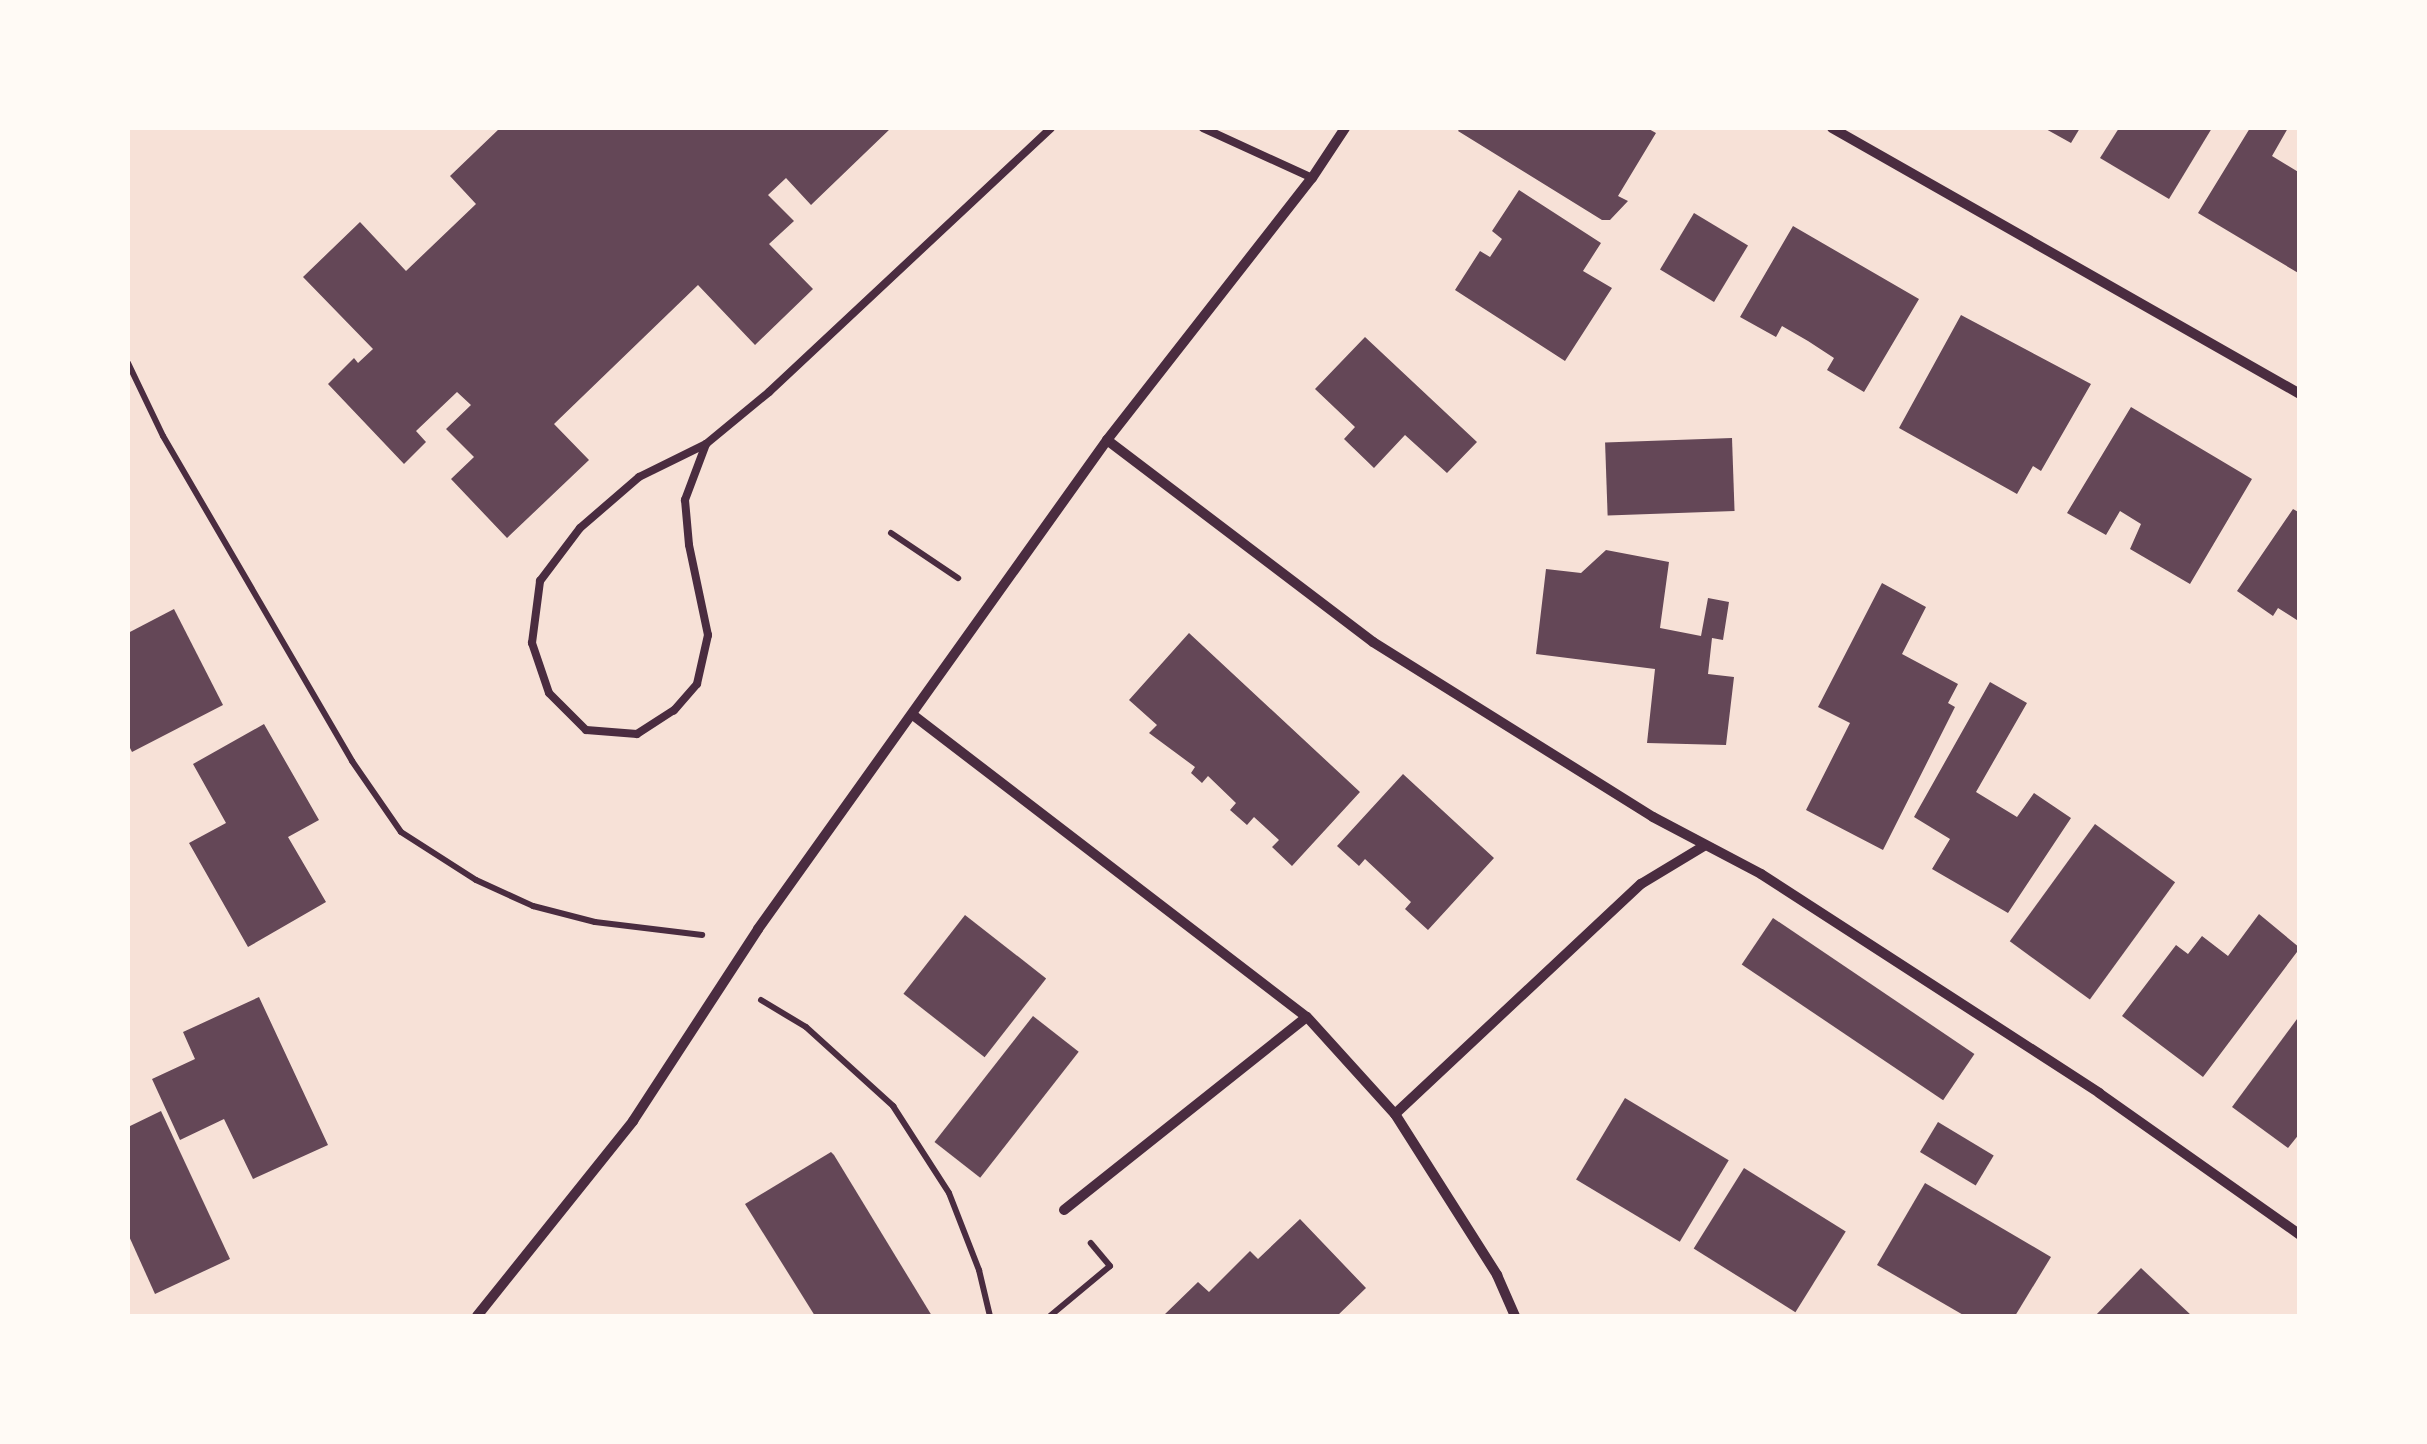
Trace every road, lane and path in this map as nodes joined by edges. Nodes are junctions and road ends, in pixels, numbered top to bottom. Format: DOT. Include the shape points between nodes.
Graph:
graph roads {
  1 [pos="1051,128"];
  2 [pos="1203,128"];
  3 [pos="1346,128"];
  4 [pos="1832,128"];
  5 [pos="1312,178"];
  6 [pos="128,363"];
  7 [pos="2300,394"];
  8 [pos="1106,440"];
  9 [pos="706,444"];
  10 [pos="891,533"];
  11 [pos="993,600"];
  12 [pos="912,715"];
  13 [pos="1704,846"];
  14 [pos="758,929"];
  15 [pos="726,978"];
  16 [pos="1307,1017"];
  17 [pos="1395,1114"];
  18 [pos="1064,1210"];
  19 [pos="2300,1235"];
  20 [pos="477,1316"];
  21 [pos="990,1316"];
  22 [pos="1050,1316"];
  23 [pos="1515,1316"];
  1 -- 9 [label="lane"];
  2 -- 5 [label="lane"];
  3 -- 5 [label="street"];
  4 -- 7 [label="street"];
  5 -- 8 [label="street"];
  6 -- 14 [label="path" via="162,436 352,761 402,832 476,880 533,906 694,936"];
  8 -- 11 [label="street"];
  8 -- 13 [label="street" via="1373,642"];
  9 -- 9 [label="lane" via="685,500 708,635 698,684 638,734 586,730 549,693 532,643 540,582 580,528 640,476"];
  10 -- 11 [label="path"];
  11 -- 12 [label="street"];
  12 -- 14 [label="street"];
  12 -- 16 [label="street"];
  13 -- 17 [label="street" via="1641,884"];
  13 -- 19 [label="street" via="1760,874 2100,1092"];
  14 -- 15 [label="street"];
  15 -- 20 [label="street" via="634,1122"];
  15 -- 21 [label="path" via="806,1027 893,1106 950,1192"];
  16 -- 17 [label="street"];
  16 -- 18 [label="street"];
  17 -- 23 [label="street" via="1497,1275"];
  18 -- 22 [label="path" via="1110,1266"];
}
